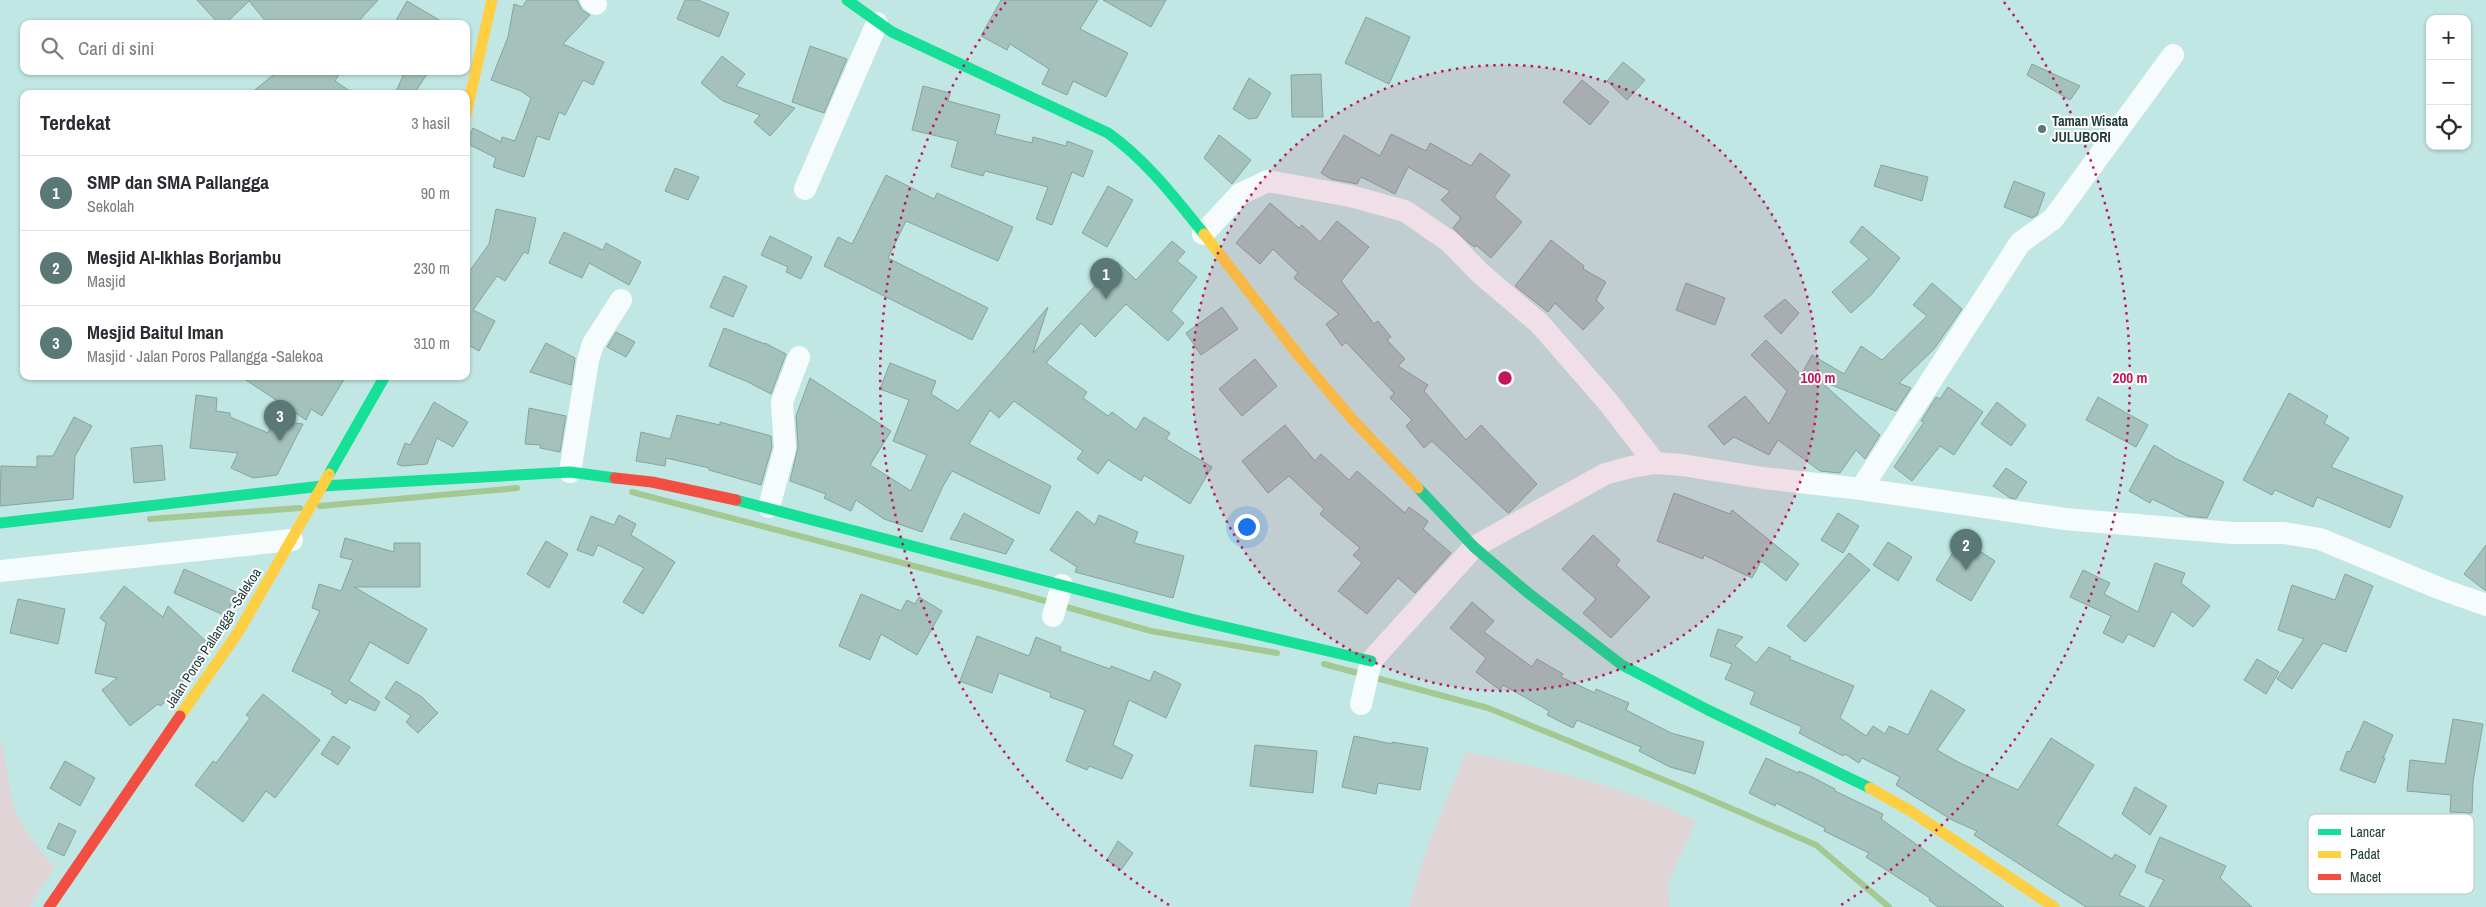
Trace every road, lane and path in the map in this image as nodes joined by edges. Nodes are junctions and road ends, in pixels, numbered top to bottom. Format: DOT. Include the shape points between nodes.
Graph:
graph roads {
  1 [pos="492,0"];
  2 [pos="846,0"];
  3 [pos="877,23"];
  4 [pos="2173,55"];
  5 [pos="470,96"];
  6 [pos="805,189"];
  7 [pos="1203,234"];
  8 [pos="621,300"];
  9 [pos="799,357"];
  10 [pos="383,380"];
  11 [pos="1656,463"];
  12 [pos="570,472"];
  13 [pos="322,486"];
  14 [pos="1862,490"];
  15 [pos="769,507"];
  16 [pos="0,523"];
  17 [pos="292,540"];
  18 [pos="1474,546"];
  19 [pos="0,571"];
  20 [pos="2486,605"];
  21 [pos="1369,666"];
  22 [pos="1362,700"];
  23 [pos="49,907"];
  24 [pos="2054,907"];
  1 -- 5 [label="street"];
  2 -- 3 [label="street"];
  3 -- 6 [label="street"];
  3 -- 7 [label="street" via="1108,133 1166,186"];
  4 -- 14 [label="street" via="2053,219 2020,243"];
  7 -- 11 [label="street" via="1240,194 1268,181 1336,193 1405,211 1450,242 1480,273 1540,324"];
  7 -- 18 [label="street" via="1352,419"];
  8 -- 12 [label="street" via="593,344 588,360"];
  9 -- 15 [label="street" via="782,402 785,448"];
  10 -- 13 [label="street, Jalan Poros Pallangga -Salekoa"];
  11 -- 14 [label="street"];
  11 -- 18 [label="street" via="1605,474"];
  12 -- 13 [label="street"];
  12 -- 15 [label="street" via="652,482"];
  13 -- 16 [label="street"];
  13 -- 17 [label="street, Jalan Poros Pallangga -Salekoa"];
  14 -- 20 [label="street" via="2065,519 2320,539"];
  15 -- 21 [label="street" via="1058,601 1191,619"];
  17 -- 19 [label="street"];
  17 -- 23 [label="street, Jalan Poros Pallangga -Salekoa" via="239,631"];
  18 -- 21 [label="street"];
  18 -- 24 [label="street" via="1526,592 1622,665 1912,812"];
  21 -- 22 [label="street"];
}
